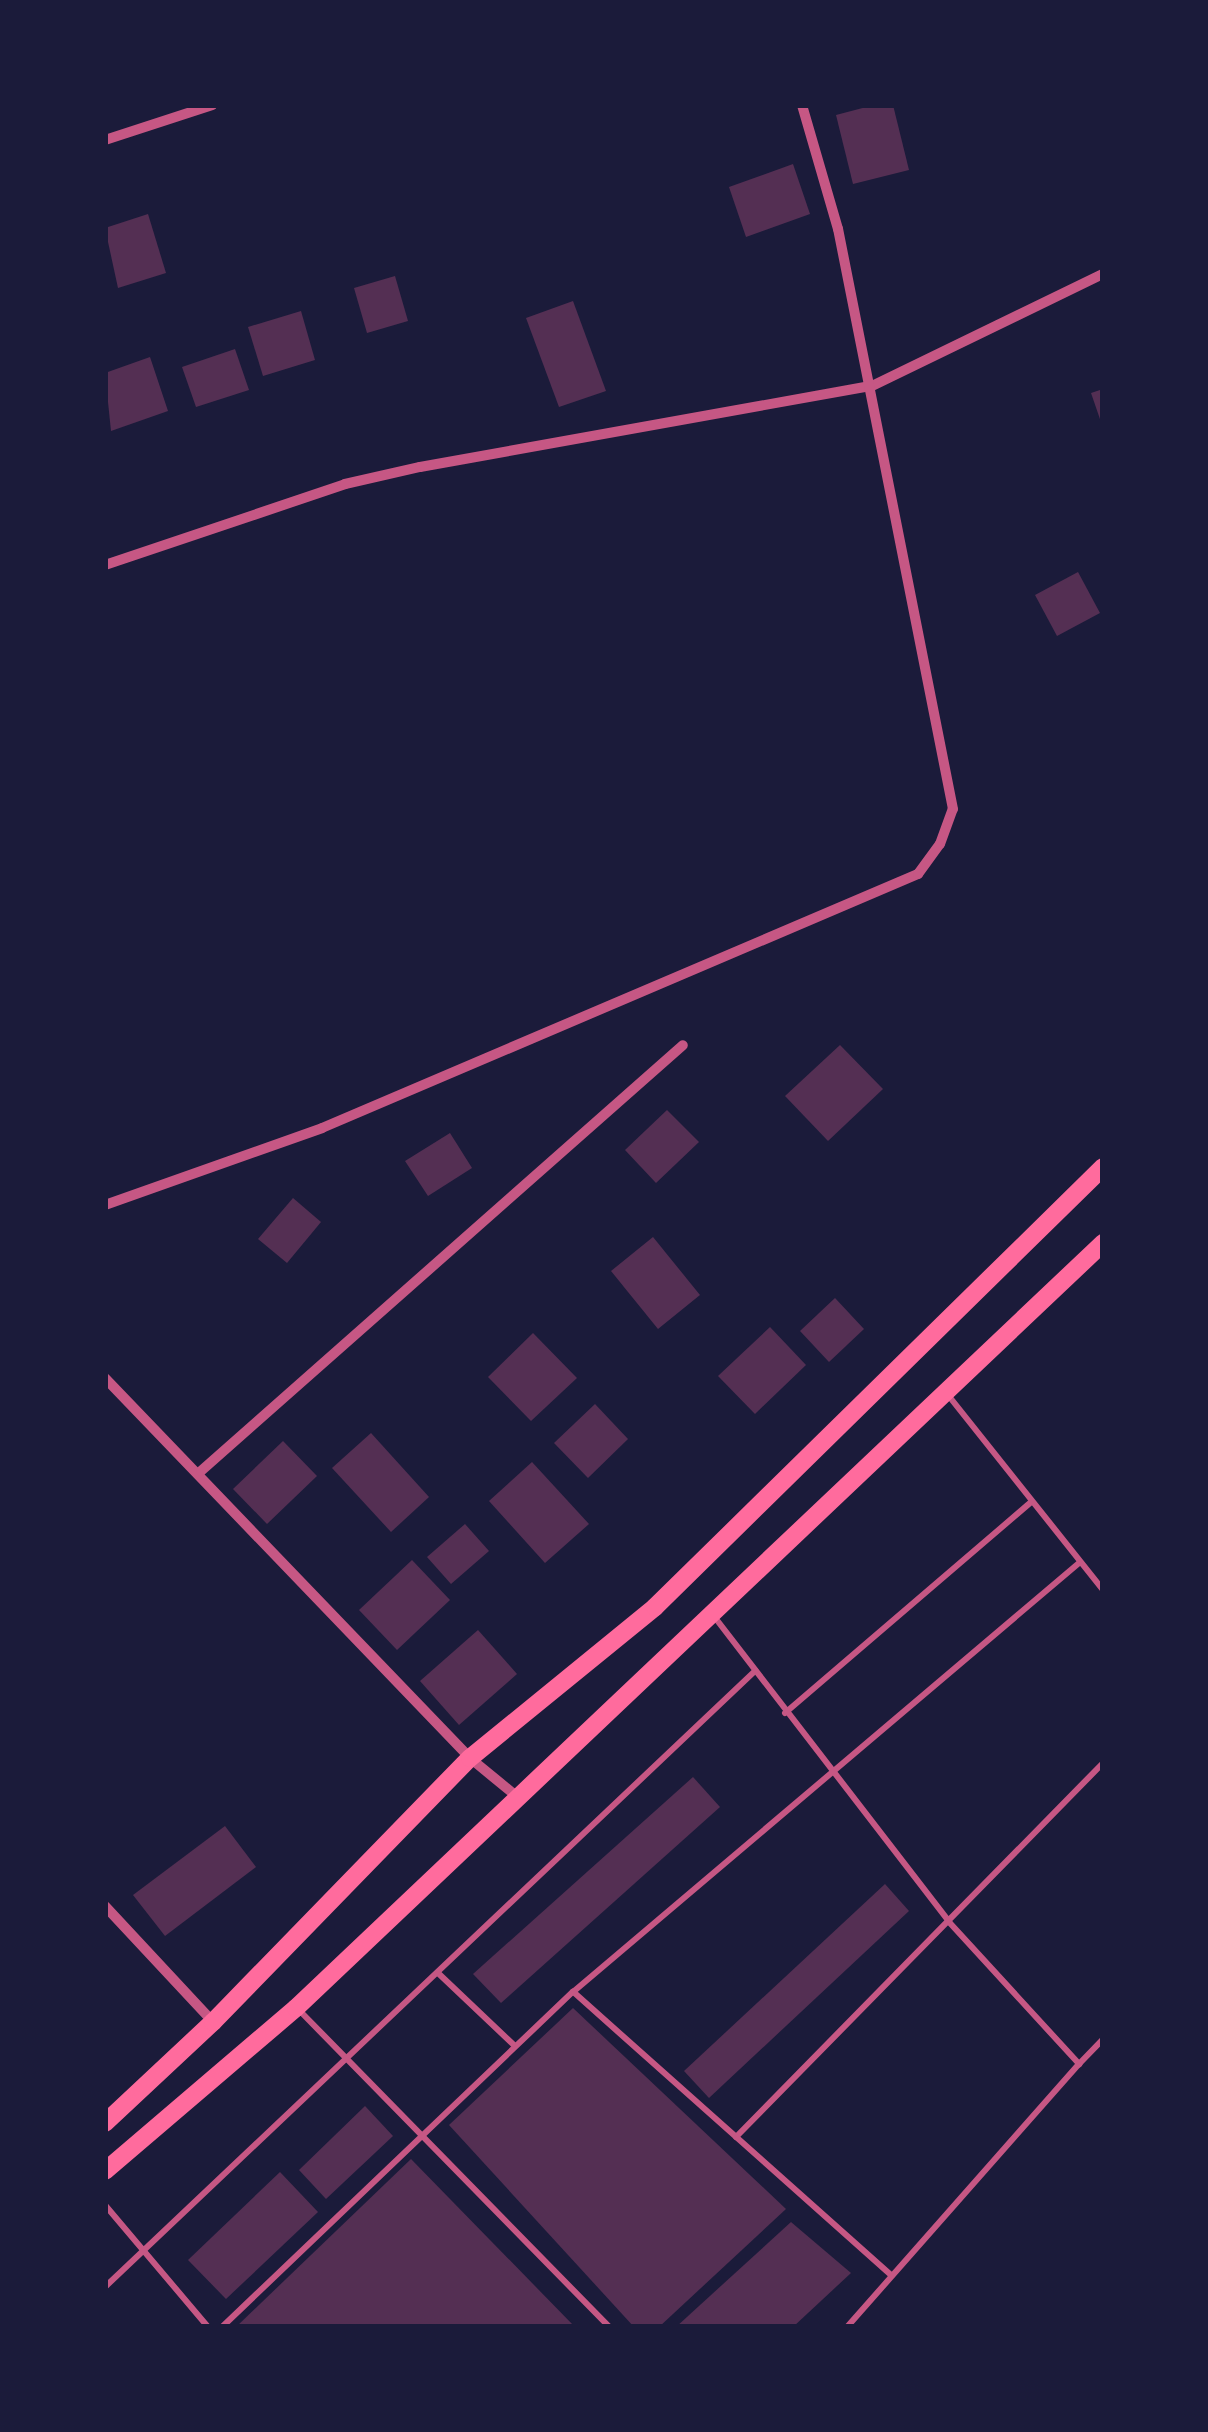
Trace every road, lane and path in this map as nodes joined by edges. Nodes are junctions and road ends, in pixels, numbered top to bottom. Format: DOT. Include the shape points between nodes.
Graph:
graph roads {
  1 [pos="212,105"];
  2 [pos="802,105"];
  3 [pos="105,140"];
  4 [pos="1103,274"];
  5 [pos="872,386"];
  6 [pos="105,565"];
  7 [pos="683,1045"];
  8 [pos="1103,1167"];
  9 [pos="105,1205"];
  10 [pos="1103,1243"];
  11 [pos="105,1378"];
  12 [pos="945,1392"];
  13 [pos="201,1471"];
  14 [pos="1030,1502"];
  15 [pos="1079,1563"];
  16 [pos="1103,1590"];
  17 [pos="712,1614"];
  18 [pos="755,1671"];
  19 [pos="785,1713"];
  20 [pos="470,1758"];
  21 [pos="1103,1763"];
  22 [pos="833,1777"];
  23 [pos="515,1795"];
  24 [pos="105,1906"];
  25 [pos="949,1922"];
  26 [pos="438,1972"];
  27 [pos="573,1992"];
  28 [pos="296,2008"];
  29 [pos="214,2022"];
  30 [pos="1103,2039"];
  31 [pos="515,2046"];
  32 [pos="346,2060"];
  33 [pos="1079,2064"];
  34 [pos="105,2123"];
  35 [pos="422,2134"];
  36 [pos="736,2137"];
  37 [pos="105,2171"];
  38 [pos="105,2205"];
  39 [pos="146,2247"];
  40 [pos="891,2275"];
  41 [pos="105,2287"];
  42 [pos="208,2327"];
  43 [pos="222,2327"];
  44 [pos="608,2327"];
  45 [pos="847,2327"];
  1 -- 3 [label="street"];
  2 -- 5 [label="street"];
  4 -- 5 [label="street"];
  5 -- 6 [label="street" via="420,466 345,484"];
  5 -- 9 [label="street" via="953,809 940,844 918,874 322,1128"];
  7 -- 13 [label="street"];
  8 -- 20 [label="main road" via="655,1606"];
  10 -- 12 [label="main road"];
  11 -- 13 [label="street"];
  12 -- 14 [label="lane"];
  12 -- 17 [label="main road"];
  13 -- 20 [label="street"];
  14 -- 15 [label="lane"];
  14 -- 19 [label="lane"];
  15 -- 16 [label="lane"];
  15 -- 22 [label="lane"];
  17 -- 18 [label="lane"];
  17 -- 23 [label="main road"];
  18 -- 19 [label="lane"];
  18 -- 26 [label="lane"];
  19 -- 22 [label="lane"];
  20 -- 23 [label="street"];
  20 -- 29 [label="main road"];
  21 -- 25 [label="lane"];
  22 -- 25 [label="lane"];
  22 -- 27 [label="lane"];
  23 -- 28 [label="main road"];
  24 -- 29 [label="street"];
  25 -- 33 [label="lane"];
  25 -- 36 [label="lane"];
  26 -- 31 [label="lane"];
  26 -- 32 [label="lane"];
  27 -- 31 [label="lane"];
  27 -- 36 [label="lane"];
  28 -- 32 [label="lane"];
  28 -- 37 [label="main road"];
  29 -- 34 [label="main road"];
  30 -- 33 [label="lane"];
  31 -- 35 [label="lane"];
  32 -- 35 [label="lane"];
  32 -- 39 [label="lane"];
  33 -- 40 [label="lane"];
  35 -- 43 [label="lane"];
  35 -- 44 [label="lane"];
  36 -- 40 [label="lane"];
  38 -- 39 [label="lane"];
  39 -- 41 [label="lane"];
  39 -- 42 [label="lane"];
  40 -- 45 [label="lane"];
}
